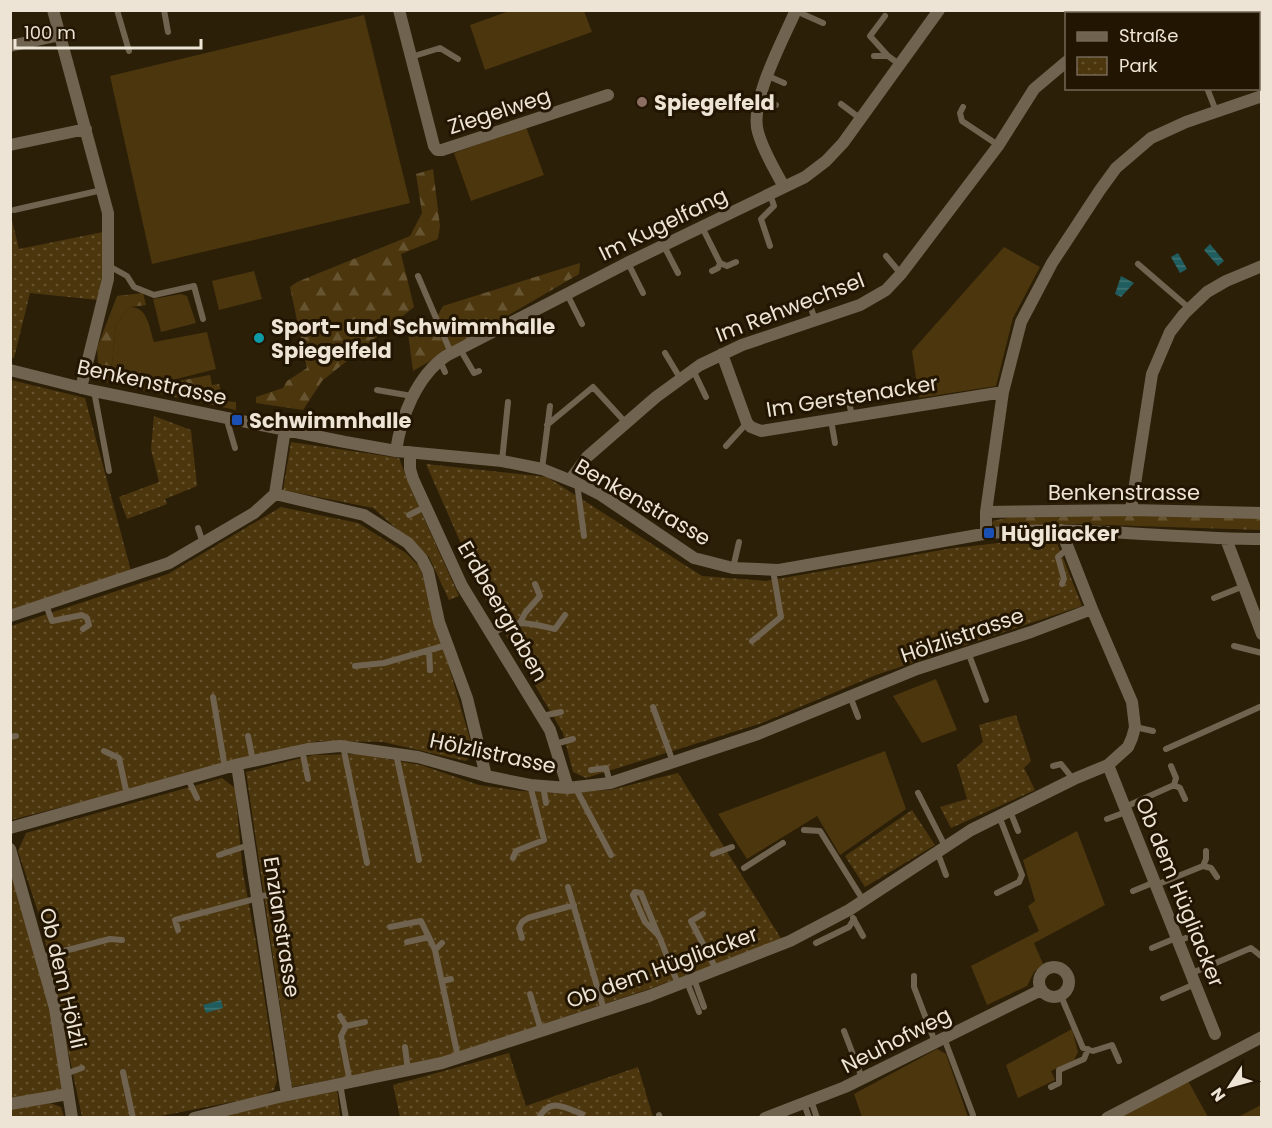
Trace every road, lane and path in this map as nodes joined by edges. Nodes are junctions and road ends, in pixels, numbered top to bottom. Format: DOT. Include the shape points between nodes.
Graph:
graph roads {
  1 [pos="53,10"];
  2 [pos="117,10"];
  3 [pos="399,10"];
  4 [pos="939,10"];
  5 [pos="164,11"];
  6 [pos="796,11"];
  7 [pos="885,16"];
  8 [pos="823,23"];
  9 [pos="168,32"];
  10 [pos="60,36"];
  11 [pos="10,46"];
  12 [pos="129,51"];
  13 [pos="874,56"];
  14 [pos="888,56"];
  15 [pos="411,57"];
  16 [pos="458,59"];
  17 [pos="1065,63"];
  18 [pos="899,64"];
  19 [pos="768,76"];
  20 [pos="784,83"];
  21 [pos="1208,90"];
  22 [pos="608,95"];
  23 [pos="1262,96"];
  24 [pos="760,98"];
  25 [pos="841,104"];
  26 [pos="776,105"];
  27 [pos="963,108"];
  28 [pos="1216,112"];
  29 [pos="861,119"];
  30 [pos="87,132"];
  31 [pos="10,145"];
  32 [pos="998,146"];
  33 [pos="784,187"];
  34 [pos="102,190"];
  35 [pos="769,194"];
  36 [pos="15,210"];
  37 [pos="702,227"];
  38 [pos="664,246"];
  39 [pos="770,246"];
  40 [pos="886,256"];
  41 [pos="736,262"];
  42 [pos="627,263"];
  43 [pos="720,263"];
  44 [pos="1138,264"];
  45 [pos="108,266"];
  46 [pos="1262,266"];
  47 [pos="712,271"];
  48 [pos="678,273"];
  49 [pos="901,274"];
  50 [pos="418,276"];
  51 [pos="567,293"];
  52 [pos="643,293"];
  53 [pos="810,305"];
  54 [pos="1189,308"];
  55 [pos="203,320"];
  56 [pos="815,320"];
  57 [pos="582,324"];
  58 [pos="455,351"];
  59 [pos="665,353"];
  60 [pos="722,354"];
  61 [pos="693,369"];
  62 [pos="10,370"];
  63 [pos="479,371"];
  64 [pos="680,378"];
  65 [pos="88,390"];
  66 [pos="377,390"];
  67 [pos="1003,392"];
  68 [pos="413,396"];
  69 [pos="706,397"];
  70 [pos="508,402"];
  71 [pos="849,402"];
  72 [pos="550,406"];
  73 [pos="852,416"];
  74 [pos="226,417"];
  75 [pos="831,420"];
  76 [pos="627,423"];
  77 [pos="747,423"];
  78 [pos="547,425"];
  79 [pos="285,429"];
  80 [pos="836,443"];
  81 [pos="726,446"];
  82 [pos="235,448"];
  83 [pos="396,451"];
  84 [pos="410,452"];
  85 [pos="502,461"];
  86 [pos="542,469"];
  87 [pos="110,471"];
  88 [pos="574,481"];
  89 [pos="275,494"];
  90 [pos="425,507"];
  91 [pos="1131,510"];
  92 [pos="986,512"];
  93 [pos="1262,513"];
  94 [pos="409,515"];
  95 [pos="198,528"];
  96 [pos="1061,530"];
  97 [pos="986,534"];
  98 [pos="584,536"];
  99 [pos="1226,539"];
  100 [pos="1262,539"];
  101 [pos="739,542"];
  102 [pos="204,544"];
  103 [pos="1068,548"];
  104 [pos="733,568"];
  105 [pos="773,570"];
  106 [pos="535,584"];
  107 [pos="1062,584"];
  108 [pos="1244,586"];
  109 [pos="1214,598"];
  110 [pos="45,605"];
  111 [pos="1092,609"];
  112 [pos="565,615"];
  113 [pos="10,616"];
  114 [pos="521,621"];
  115 [pos="83,629"];
  116 [pos="491,634"];
  117 [pos="1262,634"];
  118 [pos="752,641"];
  119 [pos="447,645"];
  120 [pos="1234,646"];
  121 [pos="429,650"];
  122 [pos="968,652"];
  123 [pos="1262,653"];
  124 [pos="355,666"];
  125 [pos="430,670"];
  126 [pos="850,696"];
  127 [pos="213,697"];
  128 [pos="986,700"];
  129 [pos="1262,706"];
  130 [pos="653,707"];
  131 [pos="561,712"];
  132 [pos="542,716"];
  133 [pos="858,717"];
  134 [pos="1135,727"];
  135 [pos="1153,731"];
  136 [pos="248,736"];
  137 [pos="573,739"];
  138 [pos="555,744"];
  139 [pos="343,746"];
  140 [pos="1166,748"];
  141 [pos="302,750"];
  142 [pos="104,751"];
  143 [pos="396,754"];
  144 [pos="253,761"];
  145 [pos="673,762"];
  146 [pos="1108,765"];
  147 [pos="1053,766"];
  148 [pos="1171,766"];
  149 [pos="232,767"];
  150 [pos="591,770"];
  151 [pos="486,776"];
  152 [pos="308,778"];
  153 [pos="188,779"];
  154 [pos="1074,779"];
  155 [pos="610,783"];
  156 [pos="1174,784"];
  157 [pos="536,785"];
  158 [pos="572,787"];
  159 [pos="918,793"];
  160 [pos="127,796"];
  161 [pos="197,798"];
  162 [pos="1185,799"];
  163 [pos="546,803"];
  164 [pos="1126,809"];
  165 [pos="1004,813"];
  166 [pos="1107,819"];
  167 [pos="11,824"];
  168 [pos="804,830"];
  169 [pos="1018,831"];
  170 [pos="783,843"];
  171 [pos="249,845"];
  172 [pos="732,847"];
  173 [pos="941,848"];
  174 [pos="10,849"];
  175 [pos="1206,851"];
  176 [pos="713,854"];
  177 [pos="219,855"];
  178 [pos="611,855"];
  179 [pos="513,858"];
  180 [pos="419,860"];
  181 [pos="367,863"];
  182 [pos="1203,866"];
  183 [pos="744,868"];
  184 [pos="946,875"];
  185 [pos="1217,877"];
  186 [pos="1156,883"];
  187 [pos="568,887"];
  188 [pos="1133,891"];
  189 [pos="997,894"];
  190 [pos="277,895"];
  191 [pos="257,897"];
  192 [pos="863,900"];
  193 [pos="573,905"];
  194 [pos="703,914"];
  195 [pos="852,915"];
  196 [pos="390,927"];
  197 [pos="178,930"];
  198 [pos="863,936"];
  199 [pos="429,937"];
  200 [pos="522,938"];
  201 [pos="659,938"];
  202 [pos="1181,939"];
  203 [pos="122,940"];
  204 [pos="407,942"];
  205 [pos="442,943"];
  206 [pos="816,943"];
  207 [pos="1152,948"];
  208 [pos="435,950"];
  209 [pos="1261,956"];
  210 [pos="41,957"];
  211 [pos="717,970"];
  212 [pos="914,976"];
  213 [pos="1194,978"];
  214 [pos="451,979"];
  215 [pos="442,981"];
  216 [pos="687,982"];
  217 [pos="1041,990"];
  218 [pos="530,994"];
  219 [pos="1061,996"];
  220 [pos="1163,998"];
  221 [pos="71,1009"];
  222 [pos="701,1009"];
  223 [pos="604,1011"];
  224 [pos="56,1013"];
  225 [pos="340,1016"];
  226 [pos="365,1022"];
  227 [pos="346,1026"];
  228 [pos="542,1031"];
  229 [pos="844,1031"];
  230 [pos="1215,1034"];
  231 [pos="1262,1037"];
  232 [pos="940,1040"];
  233 [pos="405,1047"];
  234 [pos="1088,1049"];
  235 [pos="458,1058"];
  236 [pos="1119,1061"];
  237 [pos="82,1068"];
  238 [pos="408,1070"];
  239 [pos="123,1072"];
  240 [pos="65,1074"];
  241 [pos="862,1079"];
  242 [pos="345,1083"];
  243 [pos="1051,1087"];
  244 [pos="68,1094"];
  245 [pos="287,1095"];
  246 [pos="807,1102"];
  247 [pos="10,1104"];
  248 [pos="582,1114"];
  249 [pos="219,1115"];
  250 [pos="72,1118"];
  251 [pos="133,1118"];
  252 [pos="194,1118"];
  253 [pos="346,1118"];
  254 [pos="539,1118"];
  255 [pos="765,1118"];
  256 [pos="809,1118"];
  257 [pos="817,1118"];
  258 [pos="972,1118"];
  259 [pos="1107,1118"];
  1 -- 10 [label="street"];
  2 -- 12 [label="lane"];
  3 -- 15 [label="street, Ziegelweg"];
  4 -- 18 [label="street, Im Kugelfang"];
  5 -- 9 [label="lane"];
  6 -- 8 [label="lane"];
  6 -- 19 [label="street"];
  7 -- 14 [label="lane" via="870,36"];
  10 -- 11 [label="street"];
  10 -- 30 [label="street"];
  13 -- 14 [label="lane"];
  14 -- 18 [label="lane"];
  15 -- 16 [label="lane" via="440,48"];
  15 -- 22 [label="street, Ziegelweg" via="437,150"];
  17 -- 32 [label="street, Im Rehwechsel" via="1034,90"];
  18 -- 29 [label="street, Im Kugelfang"];
  19 -- 20 [label="lane"];
  19 -- 24 [label="street"];
  21 -- 28 [label="lane"];
  23 -- 28 [label="street"];
  24 -- 26 [label="lane"];
  24 -- 33 [label="street" via="755,116 758,133"];
  25 -- 29 [label="lane"];
  27 -- 32 [label="lane" via="962,121"];
  28 -- 67 [label="street" via="1151,138 1122,161 1052,263 1021,322"];
  29 -- 33 [label="street, Im Kugelfang" via="826,161"];
  30 -- 31 [label="street"];
  30 -- 34 [label="street"];
  32 -- 49 [label="street, Im Rehwechsel"];
  33 -- 35 [label="street, Im Kugelfang"];
  34 -- 36 [label="lane"];
  34 -- 45 [label="street" via="108,213"];
  35 -- 37 [label="street, Im Kugelfang"];
  35 -- 39 [label="lane" via="774,206 761,219"];
  37 -- 38 [label="street, Im Kugelfang"];
  37 -- 43 [label="lane"];
  38 -- 42 [label="street, Im Kugelfang"];
  38 -- 48 [label="lane"];
  40 -- 49 [label="lane"];
  41 -- 43 [label="lane" via="727,266"];
  42 -- 51 [label="street, Im Kugelfang"];
  42 -- 52 [label="lane"];
  43 -- 47 [label="lane"];
  44 -- 54 [label="lane"];
  45 -- 55 [label="lane" via="127,276 134,287 154,295 194,286"];
  45 -- 65 [label="street"];
  46 -- 54 [label="street" via="1207,292"];
  49 -- 56 [label="street, Im Rehwechsel" via="886,290 860,305"];
  50 -- 58 [label="lane"];
  51 -- 57 [label="lane"];
  51 -- 58 [label="street, Im Kugelfang"];
  53 -- 56 [label="lane"];
  54 -- 91 [label="street" via="1170,332 1152,374"];
  56 -- 60 [label="street, Im Rehwechsel"];
  58 -- 63 [label="lane" via="474,373"];
  58 -- 68 [label="street, Im Kugelfang" via="442,367 429,370"];
  59 -- 64 [label="lane"];
  60 -- 61 [label="street, Im Rehwechsel"];
  60 -- 77 [label="street, Im Gerstenacker"];
  61 -- 64 [label="street, Im Rehwechsel"];
  61 -- 69 [label="lane"];
  62 -- 65 [label="street, Benkenstrasse"];
  64 -- 76 [label="street, Im Rehwechsel"];
  65 -- 74 [label="street, Benkenstrasse"];
  65 -- 87 [label="lane"];
  66 -- 68 [label="lane"];
  67 -- 73 [label="street, Im Gerstenacker"];
  67 -- 92 [label="street"];
  68 -- 83 [label="street, Im Kugelfang"];
  70 -- 85 [label="lane"];
  71 -- 73 [label="lane"];
  72 -- 78 [label="lane"];
  73 -- 75 [label="street, Im Gerstenacker"];
  74 -- 79 [label="street, Benkenstrasse"];
  74 -- 82 [label="lane"];
  75 -- 77 [label="street, Im Gerstenacker" via="761,431"];
  75 -- 80 [label="lane"];
  76 -- 78 [label="lane" via="593,387"];
  76 -- 88 [label="street, Im Rehwechsel" via="587,457"];
  77 -- 81 [label="lane"];
  78 -- 86 [label="lane"];
  79 -- 83 [label="street, Benkenstrasse"];
  79 -- 89 [label="street"];
  83 -- 84 [label="street, Benkenstrasse"];
  84 -- 85 [label="street, Benkenstrasse"];
  84 -- 90 [label="street, Erdbeergraben" via="410,469"];
  85 -- 86 [label="street, Benkenstrasse"];
  86 -- 88 [label="street, Benkenstrasse"];
  88 -- 98 [label="lane"];
  88 -- 104 [label="street, Benkenstrasse" via="694,558"];
  89 -- 102 [label="street" via="254,513"];
  89 -- 119 [label="street" via="364,515 408,543 428,572 436,621"];
  90 -- 94 [label="lane"];
  90 -- 116 [label="street, Erdbeergraben" via="462,586"];
  91 -- 92 [label="street, Benkenstrasse"];
  91 -- 93 [label="street, Benkenstrasse"];
  92 -- 97 [label="street"];
  95 -- 102 [label="lane"];
  96 -- 97 [label="street, Benkenstrasse"];
  96 -- 99 [label="street, Benkenstrasse"];
  96 -- 103 [label="street"];
  97 -- 105 [label="street, Benkenstrasse"];
  99 -- 100 [label="street, Benkenstrasse"];
  99 -- 108 [label="street"];
  101 -- 104 [label="lane"];
  102 -- 110 [label="street" via="169,563"];
  103 -- 107 [label="lane" via="1058,557"];
  103 -- 111 [label="street"];
  104 -- 105 [label="street, Benkenstrasse"];
  105 -- 118 [label="lane" via="781,617"];
  106 -- 114 [label="lane" via="540,596"];
  108 -- 109 [label="lane"];
  108 -- 117 [label="street"];
  110 -- 113 [label="street"];
  110 -- 115 [label="lane" via="52,621 82,615 87,618 89,625"];
  111 -- 122 [label="street, Hölzlistrasse"];
  111 -- 134 [label="street" via="1132,702"];
  112 -- 114 [label="lane" via="555,629"];
  114 -- 116 [label="lane"];
  116 -- 132 [label="street, Erdbeergraben"];
  119 -- 121 [label="lane"];
  119 -- 151 [label="street" via="467,698"];
  120 -- 123 [label="lane"];
  121 -- 124 [label="lane" via="384,663"];
  121 -- 125 [label="lane"];
  122 -- 126 [label="street, Hölzlistrasse"];
  122 -- 128 [label="lane"];
  126 -- 133 [label="lane"];
  126 -- 145 [label="street, Hölzlistrasse" via="758,734"];
  127 -- 149 [label="lane"];
  129 -- 140 [label="lane"];
  130 -- 145 [label="lane"];
  131 -- 132 [label="lane"];
  132 -- 138 [label="street, Erdbeergraben"];
  134 -- 135 [label="lane"];
  134 -- 146 [label="street, Ob dem Hügliacker" via="1128,747"];
  136 -- 144 [label="lane"];
  137 -- 138 [label="lane"];
  138 -- 158 [label="street, Erdbeergraben"];
  139 -- 141 [label="street, Hölzlistrasse"];
  139 -- 143 [label="street, Hölzlistrasse"];
  139 -- 181 [label="lane"];
  141 -- 144 [label="street, Hölzlistrasse"];
  141 -- 152 [label="lane"];
  142 -- 160 [label="lane" via="119,758"];
  143 -- 151 [label="street, Hölzlistrasse"];
  143 -- 180 [label="lane"];
  144 -- 149 [label="street, Hölzlistrasse"];
  145 -- 155 [label="street, Hölzlistrasse"];
  146 -- 154 [label="street, Ob dem Hügliacker"];
  146 -- 164 [label="street, Ob dem Hügliacker"];
  147 -- 154 [label="lane" via="1061,764"];
  148 -- 156 [label="lane"];
  149 -- 153 [label="street, Hölzlistrasse"];
  149 -- 171 [label="street, Enzianstrasse"];
  150 -- 155 [label="lane" via="606,768"];
  151 -- 157 [label="street, Hölzlistrasse"];
  153 -- 160 [label="street, Hölzlistrasse"];
  153 -- 161 [label="lane"];
  154 -- 165 [label="street, Ob dem Hügliacker"];
  155 -- 158 [label="street, Hölzlistrasse"];
  156 -- 162 [label="lane"];
  156 -- 164 [label="lane"];
  157 -- 158 [label="street, Hölzlistrasse"];
  157 -- 163 [label="lane"];
  157 -- 179 [label="lane" via="544,840 516,851"];
  158 -- 178 [label="lane"];
  159 -- 173 [label="lane"];
  160 -- 167 [label="street, Hölzlistrasse"];
  164 -- 166 [label="lane"];
  164 -- 186 [label="street, Ob dem Hügliacker"];
  165 -- 169 [label="lane"];
  165 -- 173 [label="street, Ob dem Hügliacker"];
  165 -- 189 [label="lane" via="1022,875 1018,882"];
  168 -- 192 [label="lane" via="820,831"];
  170 -- 183 [label="lane"];
  171 -- 177 [label="lane"];
  171 -- 191 [label="street, Enzianstrasse"];
  172 -- 176 [label="lane"];
  173 -- 184 [label="lane"];
  173 -- 192 [label="street, Ob dem Hügliacker"];
  174 -- 210 [label="street, Ob dem Hölzli"];
  175 -- 182 [label="lane"];
  182 -- 185 [label="lane"];
  182 -- 186 [label="lane"];
  186 -- 188 [label="lane"];
  186 -- 202 [label="street, Ob dem Hügliacker"];
  187 -- 193 [label="lane"];
  190 -- 191 [label="lane"];
  191 -- 197 [label="lane" via="175,920"];
  191 -- 245 [label="street, Enzianstrasse"];
  192 -- 195 [label="street, Ob dem Hügliacker"];
  193 -- 200 [label="lane" via="528,918 519,927"];
  193 -- 223 [label="lane"];
  194 -- 211 [label="lane" via="691,921"];
  195 -- 198 [label="lane"];
  195 -- 206 [label="lane" via="849,927"];
  195 -- 211 [label="street, Ob dem Hügliacker"];
  196 -- 199 [label="lane" via="421,921"];
  199 -- 204 [label="lane"];
  199 -- 208 [label="lane"];
  201 -- 201 [label="lane" via="645,922 635,892 641,893"];
  201 -- 216 [label="lane"];
  202 -- 207 [label="lane"];
  202 -- 213 [label="street, Ob dem Hügliacker"];
  203 -- 210 [label="lane" via="110,939"];
  205 -- 208 [label="lane"];
  208 -- 215 [label="lane"];
  209 -- 213 [label="lane" via="1251,948"];
  210 -- 224 [label="street, Ob dem Hölzli"];
  211 -- 216 [label="street, Ob dem Hügliacker"];
  212 -- 232 [label="lane" via="914,987"];
  213 -- 220 [label="lane"];
  213 -- 230 [label="street, Ob dem Hügliacker"];
  214 -- 215 [label="lane"];
  215 -- 235 [label="lane" via="443,1002"];
  216 -- 222 [label="lane"];
  216 -- 223 [label="street, Ob dem Hügliacker"];
  217 -- 219 [label="street" via="1048,996"];
  217 -- 219 [label="street" via="1041,975 1049,968 1059,968 1069,980 1068,989"];
  217 -- 232 [label="street, Neuhofweg" via="997,1017"];
  218 -- 228 [label="lane"];
  219 -- 234 [label="lane" via="1083,1048"];
  221 -- 224 [label="lane"];
  223 -- 228 [label="street, Ob dem Hügliacker"];
  224 -- 240 [label="street, Ob dem Hölzli"];
  225 -- 227 [label="lane"];
  226 -- 227 [label="lane"];
  227 -- 242 [label="lane" via="341,1036"];
  228 -- 235 [label="street, Ob dem Hügliacker" via="472,1048"];
  229 -- 241 [label="lane"];
  231 -- 259 [label="street"];
  232 -- 241 [label="street, Neuhofweg"];
  232 -- 258 [label="lane"];
  233 -- 238 [label="lane"];
  234 -- 236 [label="lane" via="1112,1045"];
  234 -- 243 [label="lane" via="1084,1059 1059,1070 1059,1083"];
  235 -- 238 [label="street, Ob dem Hügliacker"];
  237 -- 240 [label="lane"];
  238 -- 242 [label="street, Ob dem Hügliacker"];
  239 -- 251 [label="lane"];
  240 -- 244 [label="street, Ob dem Hölzli"];
  241 -- 246 [label="street, Neuhofweg"];
  242 -- 245 [label="street, Ob dem Hügliacker"];
  242 -- 253 [label="lane"];
  244 -- 247 [label="street"];
  244 -- 250 [label="street, Ob dem Hölzli"];
  245 -- 249 [label="street, Ob dem Hügliacker"];
  246 -- 255 [label="street, Neuhofweg"];
  246 -- 256 [label="lane"];
  246 -- 257 [label="lane"];
  248 -- 254 [label="lane" via="553,1105 545,1108"];
  249 -- 252 [label="street, Ob dem Hügliacker"];
}
